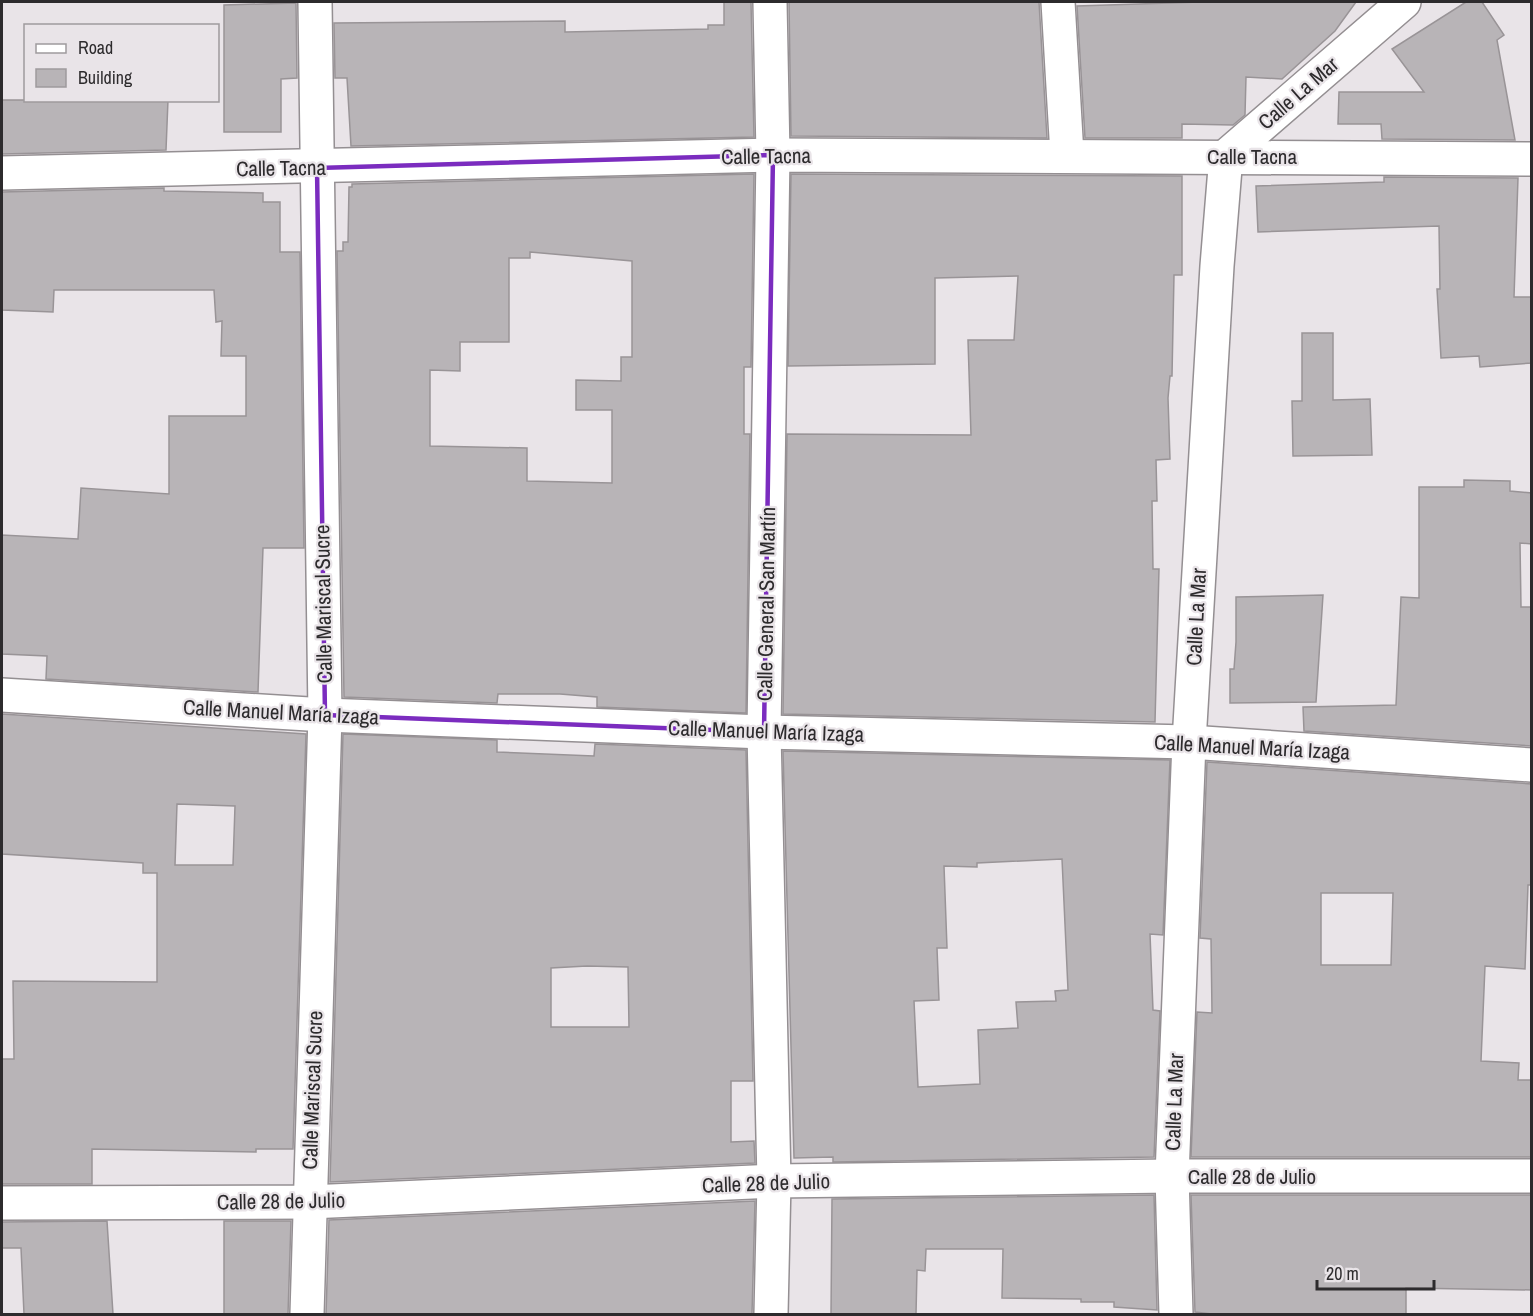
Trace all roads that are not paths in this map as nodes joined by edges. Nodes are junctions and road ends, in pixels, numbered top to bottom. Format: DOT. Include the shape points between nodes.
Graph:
graph roads {
  1 [pos="315,2"];
  2 [pos="770,2"];
  3 [pos="1058,2"];
  4 [pos="1404,2"];
  5 [pos="773,155"];
  6 [pos="1067,155"];
  7 [pos="1226,156"];
  8 [pos="1532,159"];
  9 [pos="317,168"];
  10 [pos="2,173"];
  11 [pos="2,695"];
  12 [pos="325,715"];
  13 [pos="764,732"];
  14 [pos="1189,742"];
  15 [pos="1532,765"];
  16 [pos="1172,1176"];
  17 [pos="1532,1176"];
  18 [pos="774,1181"];
  19 [pos="309,1202"];
  20 [pos="2,1203"];
  21 [pos="307,1314"];
  22 [pos="771,1314"];
  23 [pos="1176,1314"];
  1 -- 9 [label="street, Calle Mariscal Sucre"];
  2 -- 5 [label="street, Calle General San Martín"];
  3 -- 6 [label="street"];
  4 -- 7 [label="street, Calle La Mar"];
  5 -- 6 [label="street, Calle Tacna"];
  5 -- 9 [label="street, Calle Tacna"];
  5 -- 13 [label="street, Calle General San Martín"];
  6 -- 7 [label="street, Calle Tacna"];
  7 -- 8 [label="street, Calle Tacna"];
  7 -- 14 [label="street, Calle La Mar" via="1216,266"];
  9 -- 10 [label="street, Calle Tacna"];
  9 -- 12 [label="street, Calle Mariscal Sucre"];
  11 -- 12 [label="street, Calle Manuel María Izaga"];
  12 -- 13 [label="street, Calle Manuel María Izaga"];
  12 -- 19 [label="street, Calle Mariscal Sucre"];
  13 -- 14 [label="street, Calle Manuel María Izaga"];
  13 -- 18 [label="street, Calle General San Martín"];
  14 -- 15 [label="street, Calle Manuel María Izaga"];
  14 -- 16 [label="street, Calle La Mar"];
  16 -- 17 [label="street, Calle 28 de Julio"];
  16 -- 18 [label="street, Calle 28 de Julio"];
  16 -- 23 [label="street, Calle La Mar"];
  18 -- 19 [label="street, Calle 28 de Julio"];
  18 -- 22 [label="street, Calle General San Martín"];
  19 -- 20 [label="street, Calle 28 de Julio"];
  19 -- 21 [label="street, Calle Mariscal Sucre"];
}
